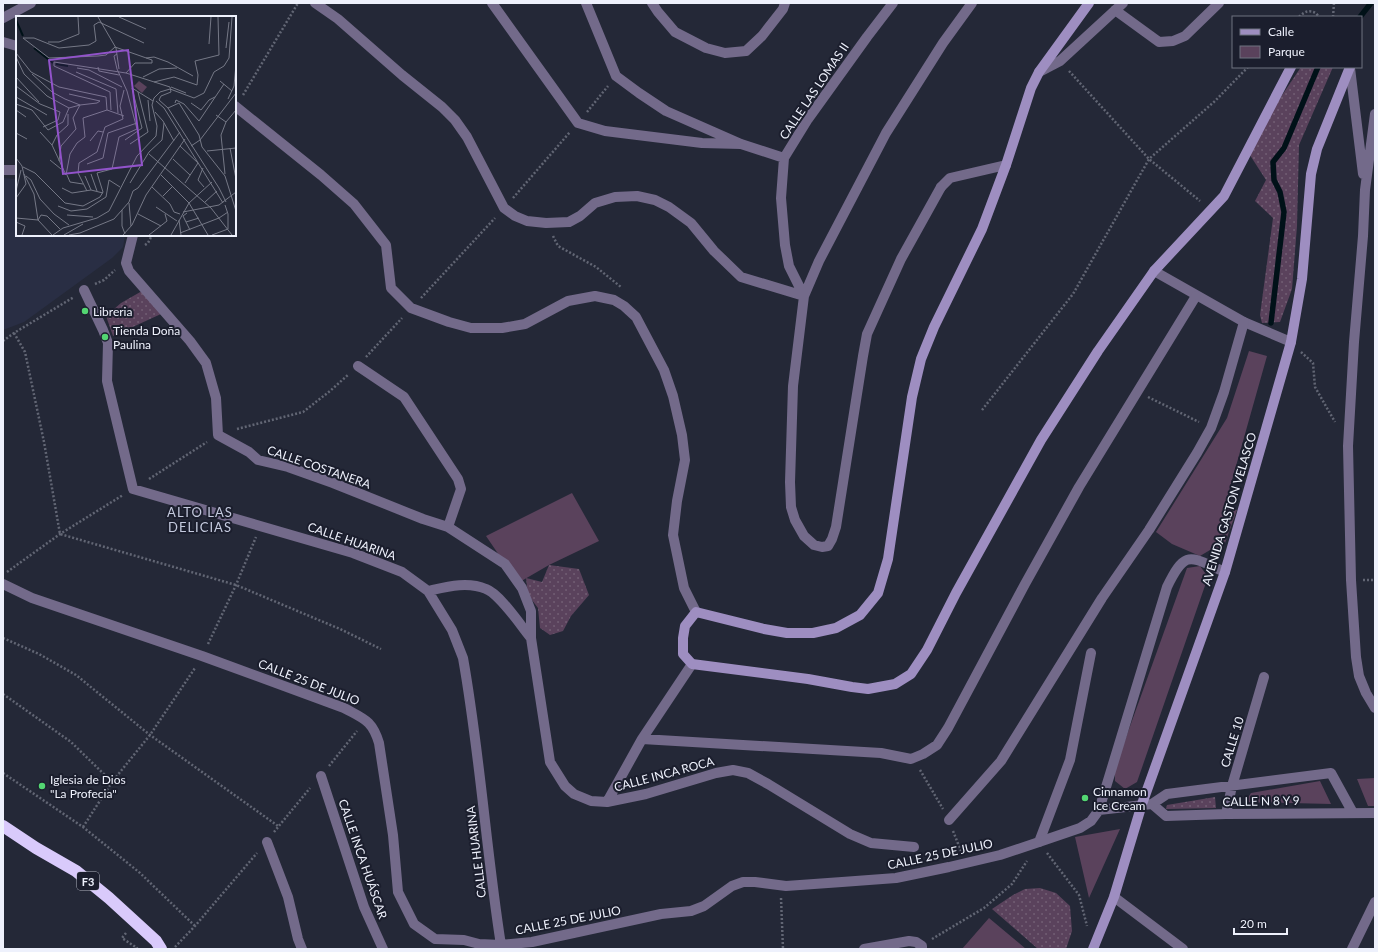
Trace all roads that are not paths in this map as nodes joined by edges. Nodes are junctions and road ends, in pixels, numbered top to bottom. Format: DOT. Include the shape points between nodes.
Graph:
graph roads {
  1 [pos="31,3"];
  2 [pos="315,3"];
  3 [pos="492,3"];
  4 [pos="586,3"];
  5 [pos="652,3"];
  6 [pos="785,3"];
  7 [pos="893,3"];
  8 [pos="972,3"];
  9 [pos="1089,3"];
  10 [pos="1123,3"];
  11 [pos="1219,3"];
  12 [pos="1115,10"];
  13 [pos="3,18"];
  14 [pos="3,42"];
  15 [pos="16,46"];
  16 [pos="1290,68"];
  17 [pos="1350,68"];
  18 [pos="1350,68"];
  19 [pos="1039,72"];
  20 [pos="236,107"];
  21 [pos="1375,114"];
  22 [pos="741,144"];
  23 [pos="784,158"];
  24 [pos="1006,165"];
  25 [pos="3,170"];
  26 [pos="16,170"];
  27 [pos="1364,190"];
  28 [pos="132,236"];
  29 [pos="1154,270"];
  30 [pos="84,290"];
  31 [pos="804,296"];
  32 [pos="1196,296"];
  33 [pos="1244,322"];
  34 [pos="1291,342"];
  35 [pos="358,366"];
  36 [pos="448,527"];
  37 [pos="1225,572"];
  38 [pos="3,584"];
  39 [pos="428,591"];
  40 [pos="696,612"];
  41 [pos="531,638"];
  42 [pos="1091,653"];
  43 [pos="692,664"];
  44 [pos="1264,677"];
  45 [pos="1375,708"];
  46 [pos="642,739"];
  47 [pos="321,776"];
  48 [pos="1232,786"];
  49 [pos="607,802"];
  50 [pos="1147,804"];
  51 [pos="1100,810"];
  52 [pos="1353,813"];
  53 [pos="1375,813"];
  54 [pos="1226,814"];
  55 [pos="949,820"];
  56 [pos="3,826"];
  57 [pos="267,842"];
  58 [pos="1039,842"];
  59 [pos="914,847"];
  60 [pos="1114,897"];
  61 [pos="1375,902"];
  62 [pos="502,945"];
  63 [pos="922,947"];
  64 [pos="161,949"];
  65 [pos="302,949"];
  66 [pos="383,949"];
  67 [pos="864,949"];
  68 [pos="1093,949"];
  69 [pos="1183,949"];
  70 [pos="1352,949"];
  1 -- 13 [label="street"];
  2 -- 31 [label="street" via="338,19 455,120 467,137 504,208 515,216 527,221 569,222 595,203 615,197 637,196 656,200 692,223 714,251 741,277"];
  3 -- 22 [label="street" via="578,123 605,131 702,143"];
  4 -- 22 [label="street" via="616,76 666,111"];
  5 -- 6 [label="street" via="675,32 706,48 725,53 746,51 762,36"];
  7 -- 23 [label="street, CALLE LAS LOMAS II" via="808,119"];
  8 -- 31 [label="street" via="943,43 886,133 819,261"];
  9 -- 19 [label="street"];
  10 -- 12 [label="street"];
  11 -- 12 [label="street" via="1185,36 1173,41 1159,42"];
  12 -- 19 [label="street" via="1060,61"];
  14 -- 15 [label="street"];
  16 -- 29 [label="street" via="1224,196"];
  17 -- 27 [label="street"];
  18 -- 34 [label="street, AVENIDA GASTON VELASCO" via="1317,149 1311,174 1302,278"];
  19 -- 24 [label="street" via="1030,88"];
  20 -- 40 [label="street" via="354,204 386,245 391,288 411,308 471,328 502,328 525,324 568,301 595,296 614,300 636,317 661,364 673,396 682,435 685,460 673,536 684,588"];
  21 -- 27 [label="street"];
  22 -- 23 [label="street"];
  23 -- 31 [label="street, CALLE LAS LOMAS II" via="780,198 785,245 789,266"];
  24 -- 31 [label="street" via="950,178 941,187 901,259 867,334 836,527 828,546 822,548 804,536 791,507 793,386"];
  24 -- 40 [label="street" via="982,229 934,327 921,360 912,397 888,559 878,593 860,615 836,628 813,633 787,633 764,629"];
  25 -- 26 [label="street"];
  27 -- 45 [label="street" via="1348,446 1351,580 1356,657 1366,693"];
  28 -- 36 [label="street, CALLE COSTANERA" via="126,263 129,271 206,363 216,398 218,435 249,452 258,460 333,483"];
  29 -- 32 [label="street"];
  29 -- 43 [label="street" via="1041,440 956,593 928,650 911,674 895,684 868,689"];
  30 -- 39 [label="street, CALLE HUARINA" via="108,343 107,381 133,489 353,553 402,572"];
  32 -- 33 [label="street"];
  32 -- 46 [label="street" via="1079,487 937,745 911,759 881,753"];
  33 -- 34 [label="street"];
  33 -- 55 [label="street" via="1224,392 1211,428 1197,453 1149,530 1102,598 1001,761"];
  34 -- 37 [label="street, AVENIDA GASTON VELASCO"];
  35 -- 36 [label="street" via="404,397 458,479 461,489"];
  36 -- 41 [label="street, CALLE INCA ROCA" via="505,564 522,588 531,611"];
  37 -- 50 [label="street, AVENIDA GASTON VELASCO"];
  37 -- 51 [label="street" via="1194,559 1187,559 1175,571 1167,587"];
  38 -- 62 [label="street, CALLE 25 DE JULIO" via="32,598 344,708 366,720 375,731 379,743 393,835 398,892 414,924 435,939"];
  39 -- 41 [label="street" via="458,585 486,589 500,599"];
  39 -- 62 [label="street, CALLE HUARINA" via="452,630 463,658"];
  40 -- 43 [label="street" via="685,626 683,638 683,654"];
  41 -- 49 [label="street, CALLE INCA ROCA" via="550,762 565,786 574,794 591,801"];
  42 -- 58 [label="street" via="1070,760"];
  43 -- 46 [label="street"];
  44 -- 48 [label="street, CALLE 10"];
  46 -- 49 [label="street"];
  47 -- 66 [label="street, CALLE INCA HUÁSCAR" via="364,907"];
  48 -- 50 [label="street" via="1168,794"];
  48 -- 52 [label="street" via="1331,773"];
  48 -- 54 [label="street, CALLE 10"];
  49 -- 59 [label="street, CALLE INCA ROCA" via="733,770 748,773 834,825 871,843"];
  50 -- 51 [label="street"];
  50 -- 54 [label="street, CALLE N 8 Y 9" via="1166,816"];
  50 -- 60 [label="street, AVENIDA GASTON VELASCO"];
  51 -- 58 [label="street, CALLE 25 DE JULIO" via="1080,828"];
  52 -- 53 [label="street, CALLE N 8 Y 9"];
  52 -- 54 [label="street, CALLE N 8 Y 9"];
  56 -- 64 [label="highway, F3" via="76,871 156,941"];
  57 -- 65 [label="street" via="288,896"];
  58 -- 62 [label="street, CALLE 25 DE JULIO" via="973,862 896,878 781,886 742,882 692,911 661,914 532,942"];
  60 -- 68 [label="street, AVENIDA GASTON VELASCO"];
  60 -- 69 [label="street"];
  61 -- 70 [label="street"];
  63 -- 67 [label="street" via="916,942 909,941"];
}
